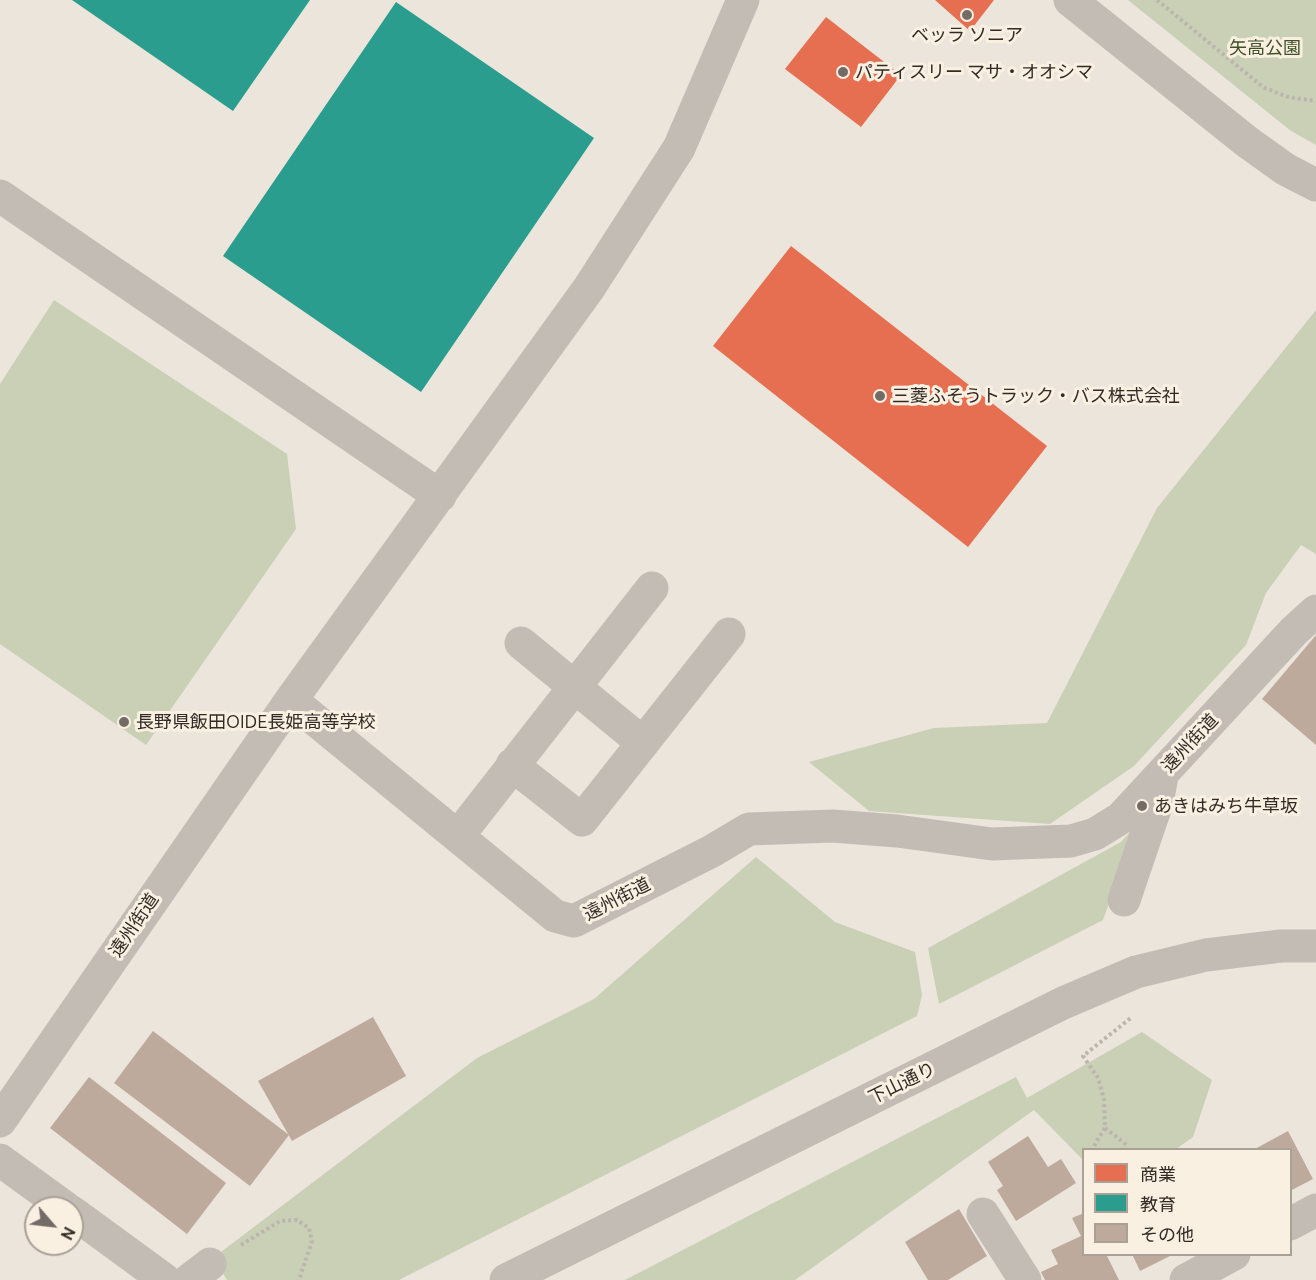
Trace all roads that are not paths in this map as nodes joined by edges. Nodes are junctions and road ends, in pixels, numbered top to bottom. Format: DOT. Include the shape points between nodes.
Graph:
graph roads {
  1 [pos="743,0"];
  2 [pos="1070,0"];
  3 [pos="1316,185"];
  4 [pos="0,196"];
  5 [pos="440,496"];
  6 [pos="652,588"];
  7 [pos="1316,611"];
  8 [pos="729,634"];
  9 [pos="521,643"];
  10 [pos="574,686"];
  11 [pos="291,700"];
  12 [pos="643,743"];
  13 [pos="512,765"];
  14 [pos="1163,771"];
  15 [pos="458,836"];
  16 [pos="1124,900"];
  17 [pos="1316,946"];
  18 [pos="0,1121"];
  19 [pos="0,1160"];
  20 [pos="50,1196"];
  21 [pos="1316,1210"];
  22 [pos="983,1214"];
  23 [pos="84,1221"];
  24 [pos="1292,1223"];
  25 [pos="1230,1256"];
  26 [pos="165,1280"];
  27 [pos="506,1280"];
  28 [pos="1025,1280"];
  29 [pos="1186,1280"];
  1 -- 5 [label="street" via="679,148 589,288"];
  2 -- 3 [label="street" via="1246,141"];
  4 -- 5 [label="street"];
  5 -- 11 [label="street"];
  6 -- 10 [label="street"];
  7 -- 14 [label="street, 遠州街道"];
  8 -- 12 [label="street"];
  9 -- 10 [label="street"];
  10 -- 12 [label="street"];
  10 -- 13 [label="street"];
  11 -- 15 [label="street, 遠州街道"];
  11 -- 18 [label="street, 遠州街道"];
  12 -- 13 [label="street" via="582,820"];
  13 -- 15 [label="street"];
  14 -- 15 [label="street, 遠州街道" via="1121,818 1095,834 1071,841 992,844 833,826 749,829 574,921 555,916"];
  14 -- 16 [label="street" via="1157,802"];
  17 -- 27 [label="street, 下山通り" via="1206,955 1136,972 1053,1008"];
  19 -- 20 [label="street"];
  21 -- 24 [label="street"];
  22 -- 28 [label="street"];
  23 -- 26 [label="street"];
  25 -- 29 [label="street"];
}
